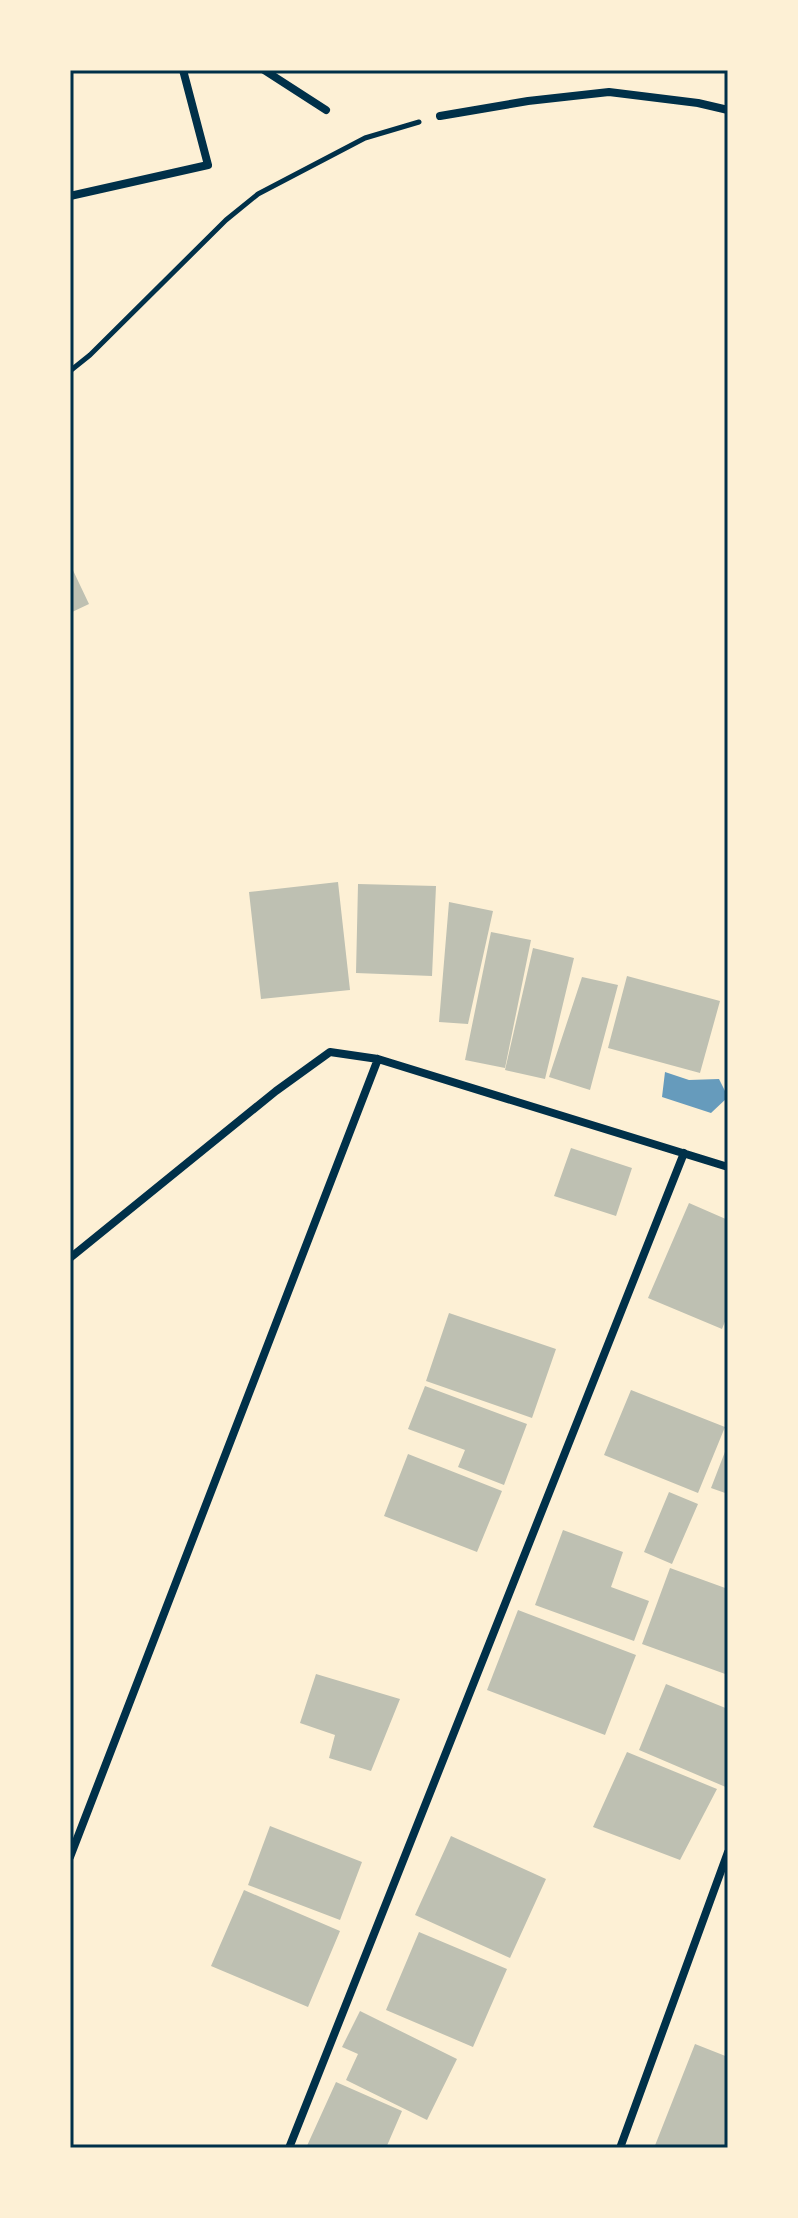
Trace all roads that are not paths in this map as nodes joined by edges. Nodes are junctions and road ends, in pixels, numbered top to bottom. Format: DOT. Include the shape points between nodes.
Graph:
graph roads {
  1 [pos="183,70"];
  2 [pos="264,70"];
  3 [pos="326,110"];
  4 [pos="728,110"];
  5 [pos="440,116"];
  6 [pos="70,196"];
  7 [pos="378,1059"];
  8 [pos="684,1153"];
  9 [pos="728,1167"];
  10 [pos="70,1258"];
  11 [pos="728,1852"];
  12 [pos="70,1857"];
  13 [pos="289,2148"];
  14 [pos="620,2148"];
  1 -- 6 [label="street" via="208,165"];
  2 -- 3 [label="street"];
  4 -- 5 [label="street" via="609,92"];
  7 -- 8 [label="street"];
  7 -- 10 [label="street" via="330,1052"];
  7 -- 12 [label="street"];
  8 -- 9 [label="street"];
  8 -- 13 [label="street"];
  11 -- 14 [label="street"];
}
